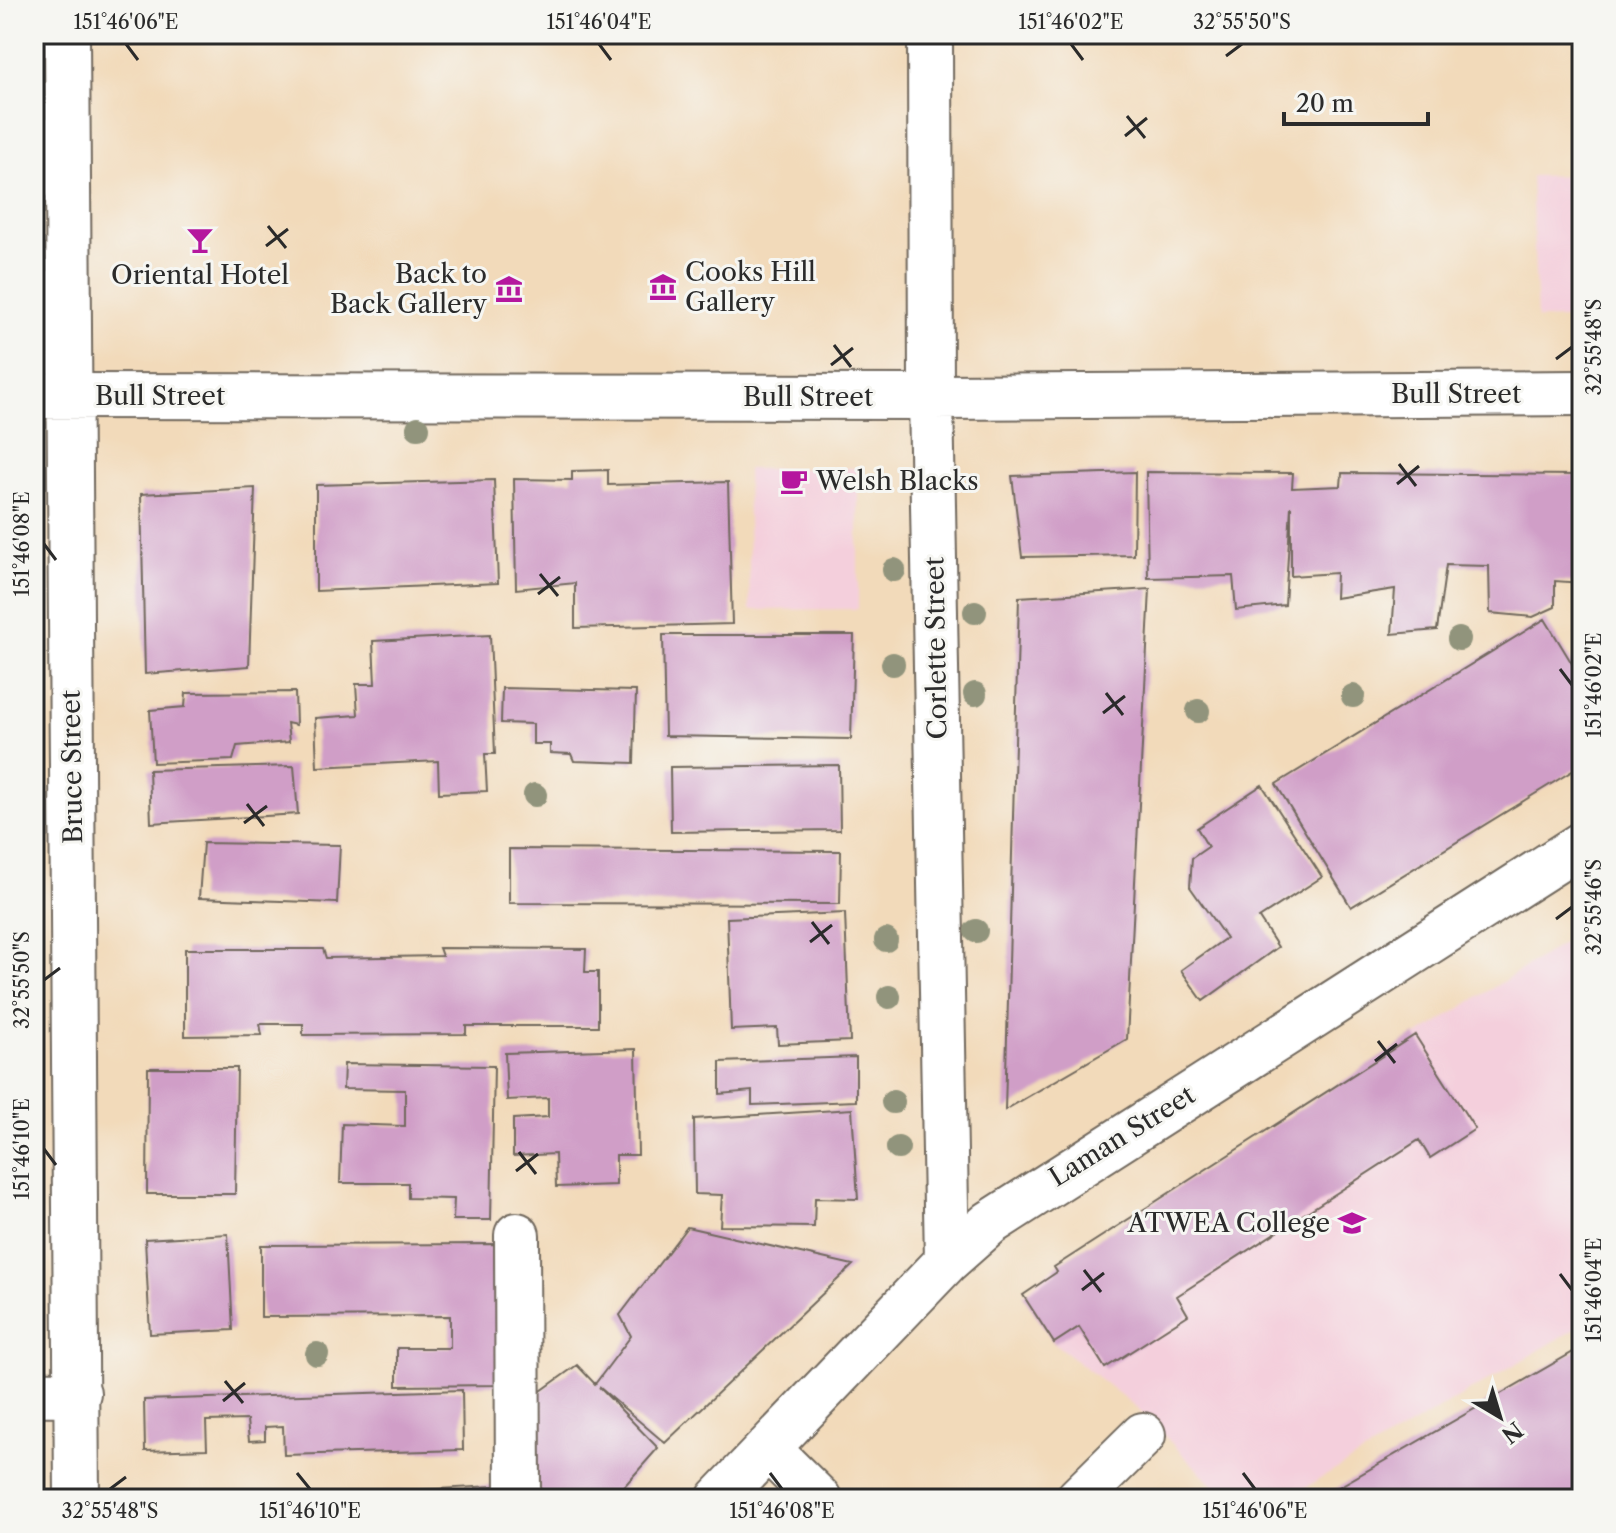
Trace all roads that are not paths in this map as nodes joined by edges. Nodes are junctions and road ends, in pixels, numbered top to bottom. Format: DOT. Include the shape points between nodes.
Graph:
graph roads {
  1 [pos="67,34"];
  2 [pos="930,34"];
  3 [pos="1582,393"];
  4 [pos="51,396"];
  5 [pos="931,397"];
  6 [pos="1582,844"];
  7 [pos="517,1235"];
  8 [pos="947,1261"];
  9 [pos="78,1393"];
  10 [pos="34,1394"];
  11 [pos="1143,1435"];
  12 [pos="769,1450"];
  13 [pos="77,1499"];
  14 [pos="518,1499"];
  15 [pos="719,1499"];
  16 [pos="819,1499"];
  17 [pos="1078,1499"];
  1 -- 4 [label="street, Bruce Street"];
  2 -- 5 [label="street, Corlette Street"];
  3 -- 5 [label="street, Bull Street"];
  4 -- 5 [label="street, Bull Street"];
  4 -- 9 [label="street, Bruce Street"];
  5 -- 8 [label="street, Corlette Street"];
  6 -- 8 [label="street, Laman Street" via="1038,1190"];
  7 -- 14 [label="street"];
  8 -- 12 [label="street, Laman Street"];
  9 -- 10 [label="street"];
  9 -- 13 [label="street, Bruce Street"];
  11 -- 17 [label="street"];
  12 -- 15 [label="street, Laman Street"];
  12 -- 16 [label="street"];
}
